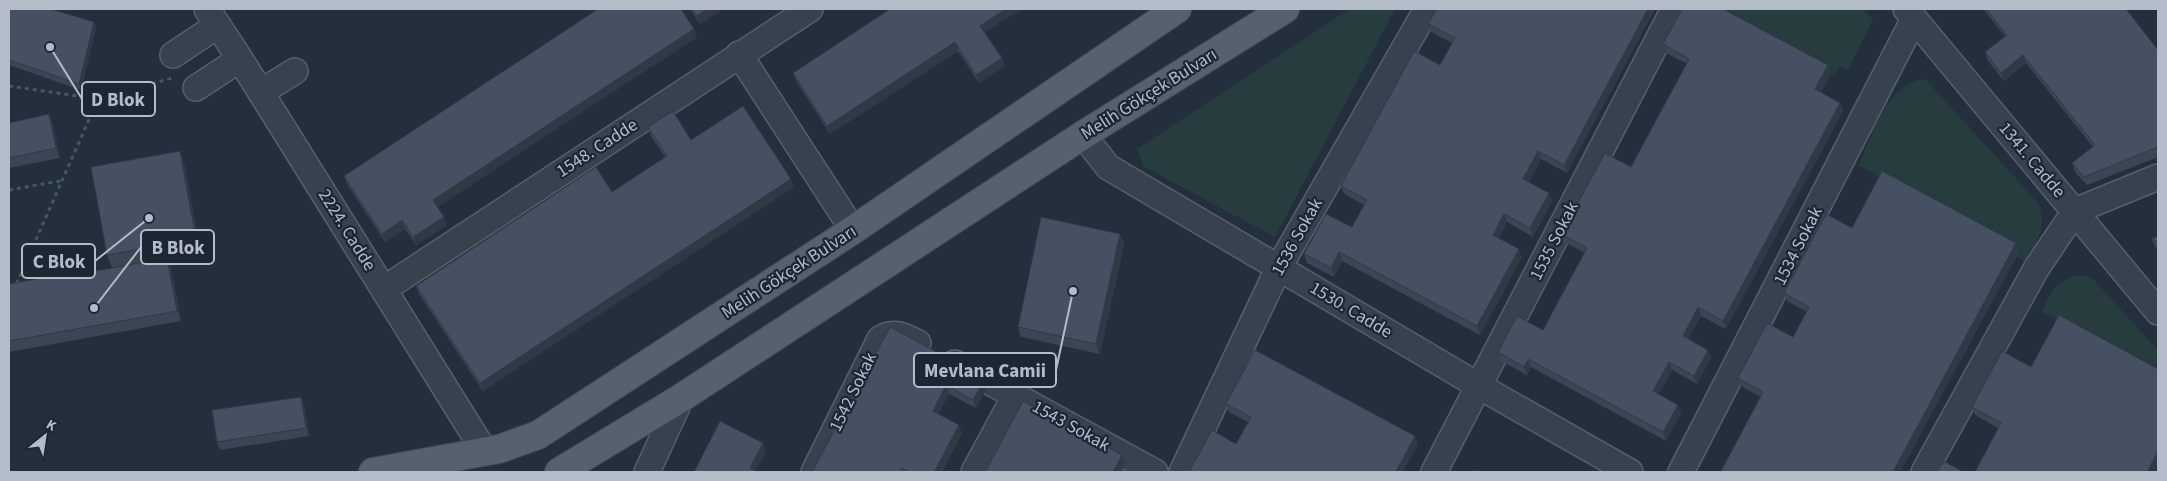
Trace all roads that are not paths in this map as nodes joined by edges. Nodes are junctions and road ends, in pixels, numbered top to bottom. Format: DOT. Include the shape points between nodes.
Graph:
graph roads {
  1 [pos="810,9"];
  2 [pos="1178,9"];
  3 [pos="1285,9"];
  4 [pos="1427,9"];
  5 [pos="1674,9"];
  6 [pos="1910,14"];
  7 [pos="213,17"];
  8 [pos="739,54"];
  9 [pos="173,55"];
  10 [pos="240,59"];
  11 [pos="295,71"];
  12 [pos="196,88"];
  13 [pos="261,92"];
  14 [pos="1082,135"];
  15 [pos="2158,177"];
  16 [pos="2075,211"];
  17 [pos="853,230"];
  18 [pos="1279,267"];
  19 [pos="384,289"];
  20 [pos="2158,312"];
  21 [pos="880,339"];
  22 [pos="1479,386"];
  23 [pos="1015,396"];
  24 [pos="681,398"];
  25 [pos="486,452"];
  26 [pos="373,472"];
  27 [pos="559,472"];
  28 [pos="646,472"];
  29 [pos="814,472"];
  30 [pos="974,472"];
  31 [pos="1155,472"];
  32 [pos="1182,472"];
  33 [pos="1434,472"];
  34 [pos="1630,472"];
  35 [pos="1681,472"];
  36 [pos="1924,472"];
  1 -- 8 [label="street, 1548. Cadde"];
  2 -- 17 [label="main road, Melih Gökçek Bulvarı"];
  3 -- 14 [label="main road, Melih Gökçek Bulvarı"];
  4 -- 18 [label="street, 1536 Sokak"];
  5 -- 22 [label="street, 1535 Sokak"];
  6 -- 16 [label="street, 1341. Cadde"];
  6 -- 35 [label="street, 1534 Sokak"];
  7 -- 9 [label="street"];
  7 -- 10 [label="street, 2224. Cadde"];
  8 -- 17 [label="street"];
  8 -- 19 [label="street, 1548. Cadde"];
  10 -- 12 [label="street"];
  10 -- 13 [label="street, 2224. Cadde"];
  11 -- 13 [label="street"];
  13 -- 19 [label="street, 2224. Cadde"];
  14 -- 18 [label="street, 1530. Cadde" via="1108,167"];
  14 -- 24 [label="main road, Melih Gökçek Bulvarı"];
  15 -- 16 [label="street"];
  16 -- 20 [label="street, 1341. Cadde"];
  16 -- 36 [label="street" via="2036,269"];
  17 -- 25 [label="main road, Melih Gökçek Bulvarı" via="538,435"];
  18 -- 22 [label="street, 1530. Cadde"];
  18 -- 32 [label="street, 1536 Sokak"];
  19 -- 25 [label="street, 2224. Cadde"];
  21 -- 23 [label="street, 1543 Sokak" via="886,335 902,335"];
  21 -- 29 [label="street, 1542 Sokak"];
  22 -- 33 [label="street, 1535 Sokak"];
  22 -- 34 [label="street, 1530. Cadde"];
  23 -- 30 [label="street"];
  23 -- 31 [label="street, 1543 Sokak"];
  24 -- 27 [label="main road, Melih Gökçek Bulvarı"];
  24 -- 28 [label="street"];
  25 -- 26 [label="main road, Melih Gökçek Bulvarı"];
}
